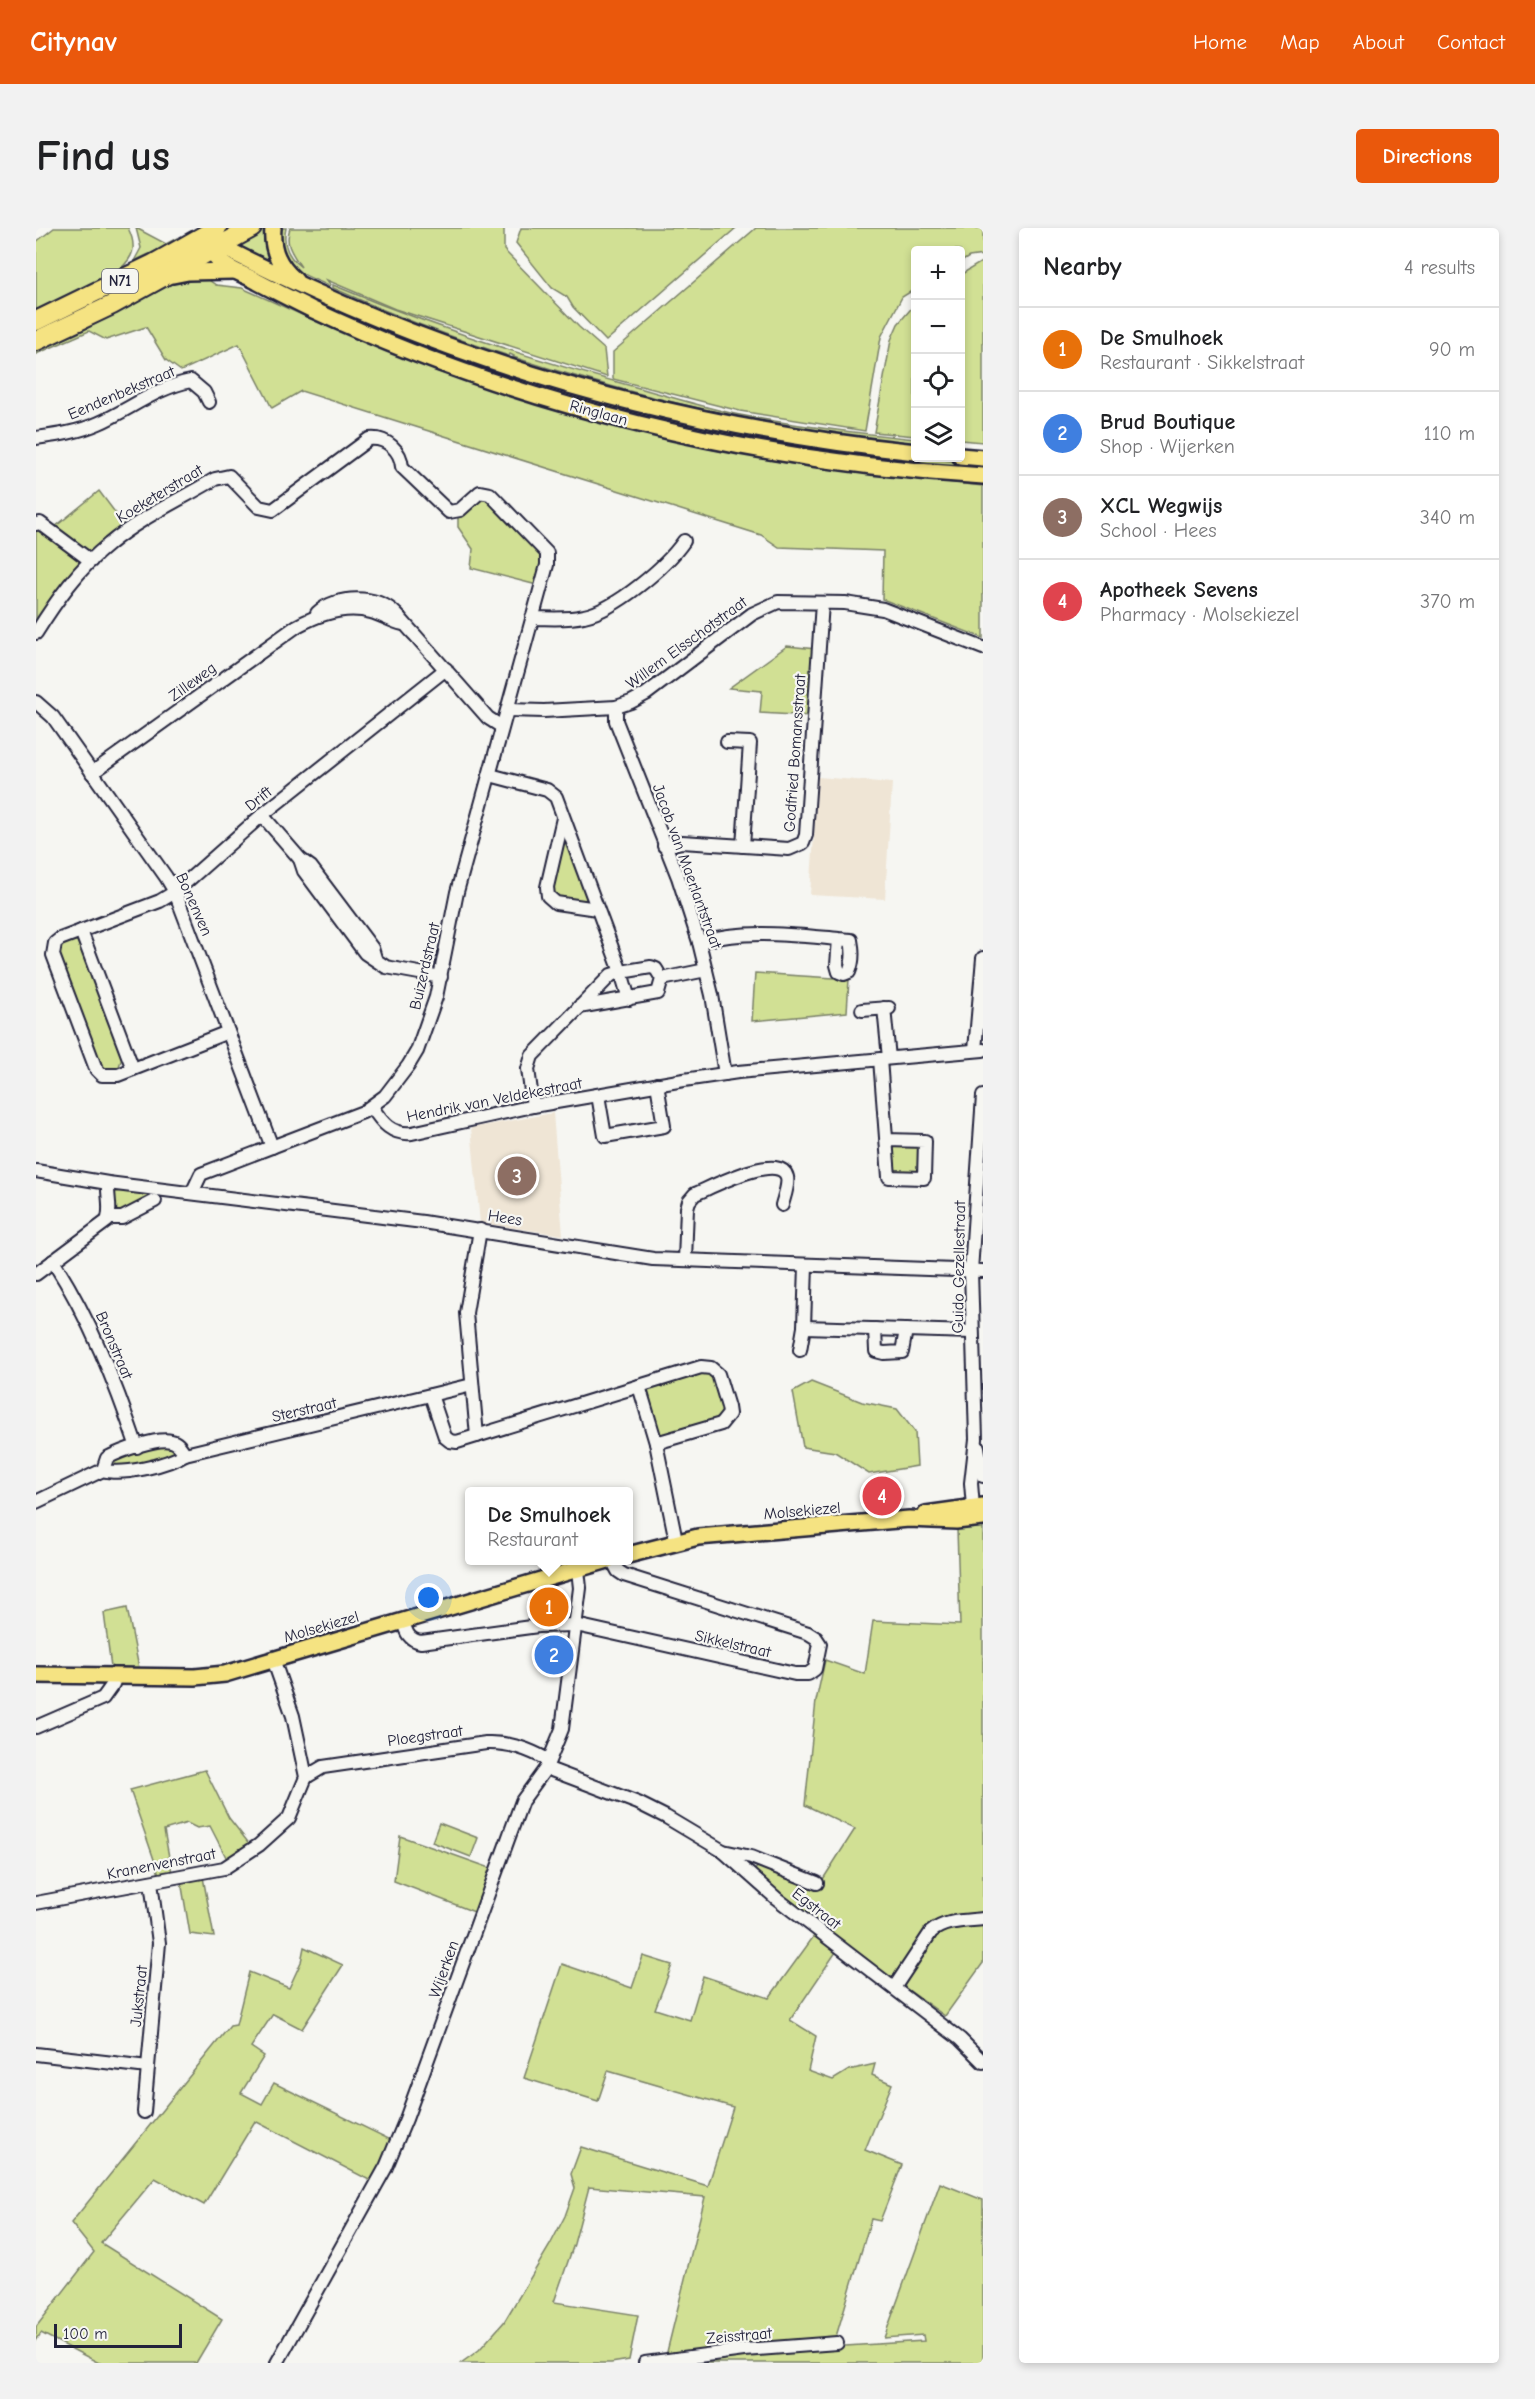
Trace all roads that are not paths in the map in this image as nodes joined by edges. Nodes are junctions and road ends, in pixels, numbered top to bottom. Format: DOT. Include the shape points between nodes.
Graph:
graph roads {
  1 [pos="252,228"];
  2 [pos="273,228"];
  3 [pos="213,240"];
  4 [pos="236,271"];
  5 [pos="164,277"];
  6 [pos="297,282"];
  7 [pos="36,321"];
  8 [pos="36,341"];
  9 [pos="209,402"];
  10 [pos="36,438"];
  11 [pos="911,452"];
  12 [pos="965,456"];
  13 [pos="983,458"];
  14 [pos="983,476"];
  15 [pos="36,524"];
  16 [pos="684,541"];
  17 [pos="91,561"];
  18 [pos="822,603"];
  19 [pos="532,618"];
  20 [pos="36,633"];
  21 [pos="983,648"];
  22 [pos="446,669"];
  23 [pos="36,702"];
  24 [pos="616,707"];
  25 [pos="508,710"];
  26 [pos="502,727"];
  27 [pos="727,742"];
  28 [pos="92,773"];
  29 [pos="490,776"];
  30 [pos="262,815"];
  31 [pos="563,818"];
  32 [pos="664,846"];
  33 [pos="743,846"];
  34 [pos="175,892"];
  35 [pos="597,909"];
  36 [pos="81,931"];
  37 [pos="839,939"];
  38 [pos="699,942"];
  39 [pos="983,958"];
  40 [pos="706,970"];
  41 [pos="621,972"];
  42 [pos="441,977"];
  43 [pos="662,979"];
  44 [pos="981,980"];
  45 [pos="629,999"];
  46 [pos="579,1007"];
  47 [pos="862,1010"];
  48 [pos="228,1032"];
  49 [pos="979,1050"];
  50 [pos="884,1059"];
  51 [pos="133,1069"];
  52 [pos="724,1074"];
  53 [pos="657,1084"];
  54 [pos="598,1095"];
  55 [pos="983,1096"];
  56 [pos="532,1106"];
  57 [pos="372,1107"];
  58 [pos="983,1110"];
  59 [pos="887,1140"];
  60 [pos="273,1148"];
  61 [pos="36,1171"];
  62 [pos="108,1184"];
  63 [pos="192,1193"];
  64 [pos="155,1201"];
  65 [pos="782,1205"];
  66 [pos="109,1218"];
  67 [pos="480,1230"];
  68 [pos="685,1260"];
  69 [pos="53,1261"];
  70 [pos="806,1265"];
  71 [pos="977,1271"];
  72 [pos="36,1274"];
  73 [pos="804,1327"];
  74 [pos="875,1329"];
  75 [pos="906,1330"];
  76 [pos="972,1332"];
  77 [pos="800,1350"];
  78 [pos="472,1385"];
  79 [pos="978,1385"];
  80 [pos="639,1386"];
  81 [pos="431,1395"];
  82 [pos="477,1436"];
  83 [pos="975,1438"];
  84 [pos="656,1443"];
  85 [pos="137,1447"];
  86 [pos="185,1454"];
  87 [pos="103,1470"];
  88 [pos="983,1476"];
  89 [pos="977,1491"];
  90 [pos="36,1502"];
  91 [pos="981,1513"];
  92 [pos="676,1541"];
  93 [pos="633,1554"];
  94 [pos="594,1565"];
  95 [pos="614,1565"];
  96 [pos="578,1570"];
  97 [pos="403,1621"];
  98 [pos="576,1625"];
  99 [pos="273,1659"];
  100 [pos="36,1675"];
  101 [pos="116,1676"];
  102 [pos="36,1727"];
  103 [pos="547,1764"];
  104 [pos="306,1777"];
  105 [pos="723,1851"];
  106 [pos="152,1882"];
  107 [pos="817,1883"];
  108 [pos="36,1903"];
  109 [pos="983,1919"];
  110 [pos="894,1988"];
  111 [pos="36,2054"];
  112 [pos="983,2062"];
  113 [pos="148,2067"];
  114 [pos="144,2112"];
  115 [pos="837,2343"];
  116 [pos="277,2363"];
  117 [pos="645,2363"];
  1 -- 3 [label="highway, N71"];
  2 -- 6 [label="main road, Ringlaan" via="278,259"];
  3 -- 4 [label="main road, Ringlaan" via="222,263"];
  3 -- 5 [label="highway, Ringlaan / N71"];
  3 -- 6 [label="main road, Ringlaan"];
  3 -- 7 [label="highway, N71"];
  4 -- 5 [label="main road, Ringlaan"];
  4 -- 14 [label="main road, Ringlaan" via="341,323 399,346 521,390 623,420 789,454"];
  5 -- 8 [label="highway, Ringlaan / N71"];
  6 -- 11 [label="main road, Ringlaan" via="465,352 610,397 738,427"];
  9 -- 10 [label="street, Eendenbekstraat" via="191,381 174,384 97,424"];
  12 -- 13 [label="main road"];
  15 -- 17 [label="street" via="50,529"];
  16 -- 19 [label="street" via="671,559 598,612 569,618"];
  17 -- 19 [label="street, Koeketerstraat" via="118,537 224,475 234,478 259,507 273,510 359,445 369,439 381,439 402,458 402,467 443,509 455,512 480,492 490,494 547,553"];
  17 -- 20 [label="street" via="50,609"];
  18 -- 21 [label="street, Willem Elsschotstraat" via="883,609"];
  18 -- 24 [label="street, Willem Elsschotstraat" via="778,602 765,606 646,694"];
  18 -- 33 [label="street, Godfried Bomansstraat" via="806,835 803,843 789,849"];
  19 -- 25 [label="street, Buizerdstraat"];
  22 -- 26 [label="street, Zilleweg" via="488,718"];
  22 -- 28 [label="street, Zilleweg" via="396,613 356,599 332,603"];
  22 -- 30 [label="street, Drift"];
  23 -- 28 [label="street, Bonenven" via="53,717"];
  24 -- 25 [label="street, Willem Elsschotstraat"];
  24 -- 32 [label="street, Jacob van Maerlantstraat" via="616,721"];
  25 -- 26 [label="street, Buizerdstraat"];
  26 -- 29 [label="street, Buizerdstraat"];
  27 -- 33 [label="street" via="750,743"];
  28 -- 34 [label="street, Bonenven"];
  29 -- 31 [label="street" via="553,793"];
  29 -- 42 [label="street, Buizerdstraat" via="457,892"];
  30 -- 34 [label="street, Drift"];
  30 -- 42 [label="street" via="300,859 312,867 372,948 375,958 386,967"];
  31 -- 35 [label="street"];
  31 -- 35 [label="street" via="548,896 556,903"];
  32 -- 33 [label="street, Godfried Bomansstraat" via="682,842"];
  32 -- 38 [label="street, Jacob van Maerlantstraat"];
  34 -- 36 [label="street, Drift"];
  34 -- 48 [label="street, Bonenven"];
  35 -- 41 [label="street"];
  36 -- 51 [label="street"];
  36 -- 51 [label="street, Drift" via="55,943 53,955 92,1059 102,1075 118,1075"];
  37 -- 38 [label="street" via="763,934"];
  38 -- 40 [label="street, Jacob van Maerlantstraat"];
  39 -- 44 [label="street"];
  40 -- 43 [label="street"];
  40 -- 52 [label="street, Jacob van Maerlantstraat"];
  41 -- 43 [label="street" via="651,967"];
  41 -- 45 [label="street"];
  41 -- 46 [label="street" via="611,975"];
  42 -- 57 [label="street, Buizerdstraat" via="417,1051 398,1081"];
  43 -- 45 [label="street" via="658,993"];
  44 -- 49 [label="street"];
  45 -- 46 [label="street"];
  46 -- 56 [label="street" via="528,1063"];
  47 -- 50 [label="street" via="886,1008"];
  48 -- 51 [label="street, Drift"];
  48 -- 60 [label="street, Bonenven"];
  49 -- 50 [label="street, Hendrik van Veldekestraat"];
  50 -- 52 [label="street, Hendrik van Veldekestraat"];
  50 -- 59 [label="street"];
  52 -- 53 [label="street, Hendrik van Veldekestraat"];
  53 -- 54 [label="street, Hendrik van Veldekestraat"];
  53 -- 54 [label="street, Hendrik van Veldekestraat" via="664,1126 605,1136"];
  54 -- 56 [label="street, Hendrik van Veldekestraat"];
  55 -- 58 [label="street, Guido Gezellestraat"];
  56 -- 57 [label="street, Hendrik van Veldekestraat" via="403,1134 384,1124"];
  57 -- 60 [label="street, Buizerdstraat"];
  58 -- 71 [label="street, Guido Gezellestraat"];
  60 -- 63 [label="street, Buizerdstraat" via="201,1174"];
  61 -- 62 [label="street, Hees"];
  62 -- 63 [label="street, Hees"];
  62 -- 66 [label="street"];
  63 -- 67 [label="street, Hees"];
  64 -- 66 [label="street" via="122,1218"];
  65 -- 68 [label="street" via="786,1174 771,1167 695,1194 687,1208"];
  66 -- 69 [label="street"];
  67 -- 68 [label="street, Hees" via="653,1259"];
  67 -- 78 [label="street" via="466,1313"];
  68 -- 70 [label="street, Hees"];
  69 -- 72 [label="street"];
  69 -- 85 [label="street, Bronstraat" via="83,1312"];
  70 -- 71 [label="street, Hees"];
  70 -- 73 [label="street"];
  71 -- 76 [label="street, Guido Gezellestraat"];
  73 -- 74 [label="street"];
  73 -- 77 [label="street"];
  74 -- 75 [label="street"];
  74 -- 75 [label="street" via="876,1351 894,1354 902,1352"];
  75 -- 76 [label="street"];
  76 -- 79 [label="street, Guido Gezellestraat"];
  78 -- 81 [label="street, Sterstraat"];
  78 -- 82 [label="street"];
  79 -- 83 [label="street, Guido Gezellestraat"];
  80 -- 82 [label="street"];
  80 -- 84 [label="street"];
  80 -- 84 [label="street" via="701,1367 711,1368 718,1374 728,1407 729,1414 721,1424"];
  81 -- 82 [label="street" via="445,1437 457,1442"];
  81 -- 86 [label="street, Sterstraat"];
  83 -- 88 [label="street, Guido Gezellestraat"];
  83 -- 89 [label="street, Guido Gezellestraat"];
  84 -- 92 [label="street"];
  85 -- 86 [label="street, Sterstraat" via="168,1440"];
  85 -- 87 [label="street, Sterstraat" via="107,1458"];
  86 -- 87 [label="street, Sterstraat" via="123,1472"];
  87 -- 90 [label="street, Sterstraat"];
  89 -- 91 [label="street, Guido Gezellestraat"];
  91 -- 92 [label="main road, Molsekiezel" via="952,1521 909,1518"];
  92 -- 93 [label="main road, Molsekiezel"];
  94 -- 96 [label="main road, Molsekiezel"];
  95 -- 98 [label="street, Sikkelstraat" via="624,1575 808,1633 820,1644 815,1669 808,1674 795,1674"];
  96 -- 97 [label="main road, Molsekiezel"];
  96 -- 98 [label="street, Wijerken"];
  97 -- 98 [label="street, Sikkelstraat" via="408,1636 422,1642 538,1626"];
  97 -- 99 [label="main road, Molsekiezel"];
  98 -- 103 [label="street, Wijerken" via="564,1720"];
  99 -- 101 [label="main road, Molsekiezel" via="209,1677"];
  99 -- 104 [label="street" via="293,1716"];
  100 -- 101 [label="main road, Molsekiezel"];
  101 -- 102 [label="street" via="103,1698"];
  103 -- 104 [label="street, Ploegstraat" via="518,1747 486,1743 323,1767"];
  103 -- 105 [label="street, Egstraat" via="638,1803"];
  103 -- 116 [label="street, Wijerken" via="522,1800 389,2160"];
  104 -- 106 [label="street, Kranenvenstraat" via="289,1818 234,1863 213,1872"];
  105 -- 107 [label="street, Egstraat" via="751,1857"];
  105 -- 110 [label="street, Egstraat" via="776,1898"];
  106 -- 108 [label="street, Kranenvenstraat"];
  106 -- 113 [label="street, Jukstraat" via="159,1943"];
  109 -- 110 [label="street" via="937,1927"];
  110 -- 112 [label="street, Egstraat"];
  111 -- 113 [label="street"];
  113 -- 114 [label="street, Jukstraat"];
  115 -- 117 [label="street, Zeisstraat"];
}
